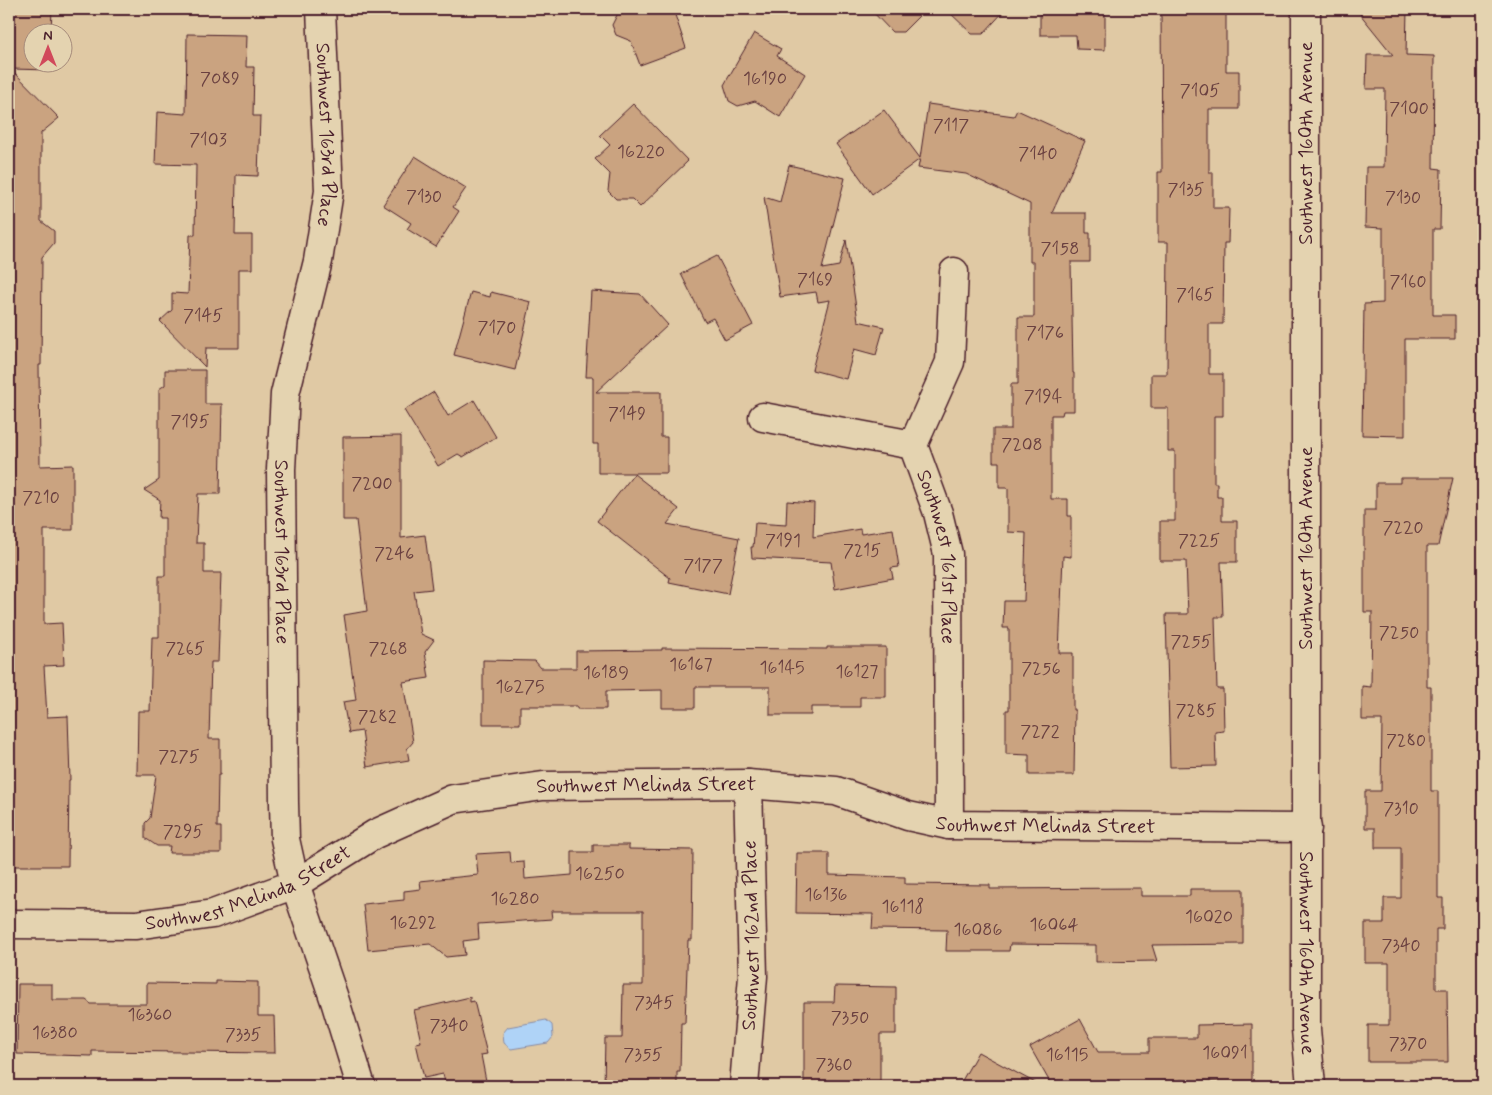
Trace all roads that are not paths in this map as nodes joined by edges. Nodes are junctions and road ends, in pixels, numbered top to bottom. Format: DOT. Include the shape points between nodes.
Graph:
graph roads {
  1 [pos="321,9"];
  2 [pos="1306,9"];
  3 [pos="954,272"];
  4 [pos="763,417"];
  5 [pos="913,445"];
  6 [pos="748,784"];
  7 [pos="949,825"];
  8 [pos="1307,828"];
  9 [pos="294,884"];
  10 [pos="9,924"];
  11 [pos="361,1086"];
  12 [pos="744,1086"];
  13 [pos="1311,1086"];
  1 -- 9 [label="street, Southwest 163rd Place" via="329,191 318,261 286,394 281,469 284,803 286,840"];
  2 -- 8 [label="street, Southwest 160th Avenue"];
  3 -- 5 [label="street" via="950,362"];
  4 -- 5 [label="street, Southwest 161st Place"];
  5 -- 7 [label="street, Southwest 161st Place" via="938,513 948,554"];
  6 -- 7 [label="street, Southwest Melinda Street" via="836,790 908,816"];
  6 -- 9 [label="street, Southwest Melinda Street" via="543,786 453,799 375,834"];
  6 -- 12 [label="street, Southwest 162nd Place" via="753,976"];
  7 -- 8 [label="street, Southwest Melinda Street"];
  8 -- 13 [label="street, Southwest 160th Avenue" via="1306,1029"];
  9 -- 10 [label="street, Southwest Melinda Street" via="213,914 136,925"];
  9 -- 11 [label="street, Southwest 163rd Place"];
}
